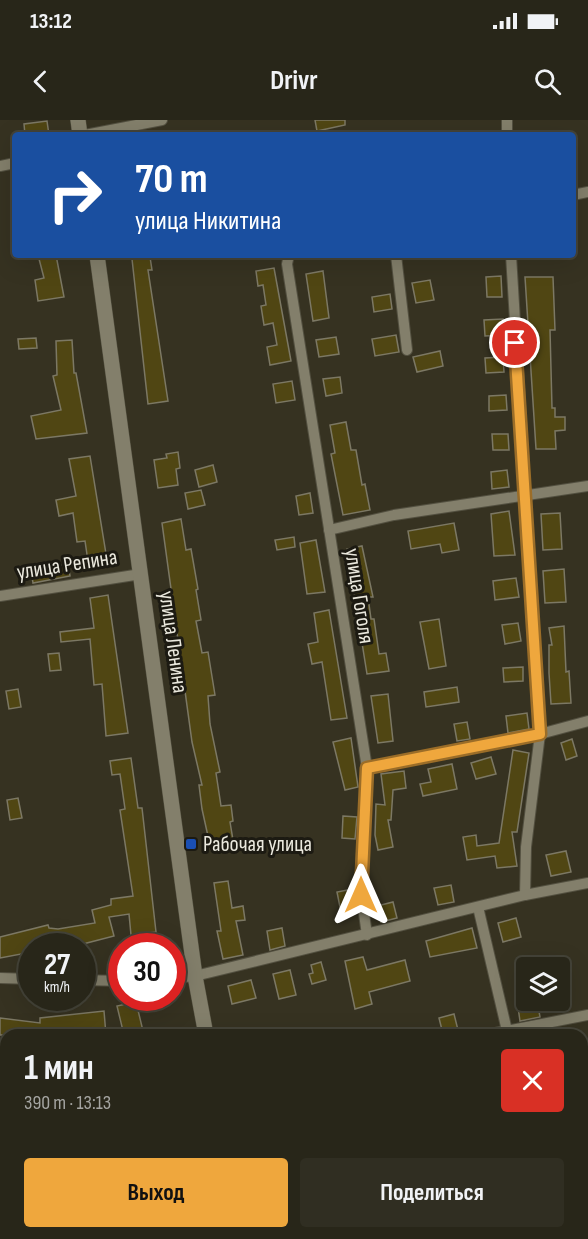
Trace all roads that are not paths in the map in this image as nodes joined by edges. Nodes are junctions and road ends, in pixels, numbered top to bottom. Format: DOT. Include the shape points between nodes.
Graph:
graph roads {
  1 [pos="162,120"];
  2 [pos="99,132"];
  3 [pos="97,258"];
  4 [pos="396,258"];
  5 [pos="511,258"];
  6 [pos="288,259"];
  7 [pos="408,350"];
  8 [pos="588,486"];
  9 [pos="524,497"];
  10 [pos="329,530"];
  11 [pos="141,574"];
  12 [pos="0,596"];
  13 [pos="588,721"];
  14 [pos="540,734"];
  15 [pos="367,768"];
  16 [pos="588,883"];
  17 [pos="525,895"];
  18 [pos="478,907"];
  19 [pos="367,935"];
  20 [pos="195,976"];
  21 [pos="186,977"];
  22 [pos="0,978"];
  23 [pos="18,979"];
  24 [pos="588,1015"];
  25 [pos="205,1029"];
  26 [pos="506,1029"];
  27 [pos="525,1029"];
  1 -- 2 [label="street"];
  3 -- 11 [label="street, улица Ленина"];
  4 -- 7 [label="street"];
  5 -- 9 [label="street"];
  6 -- 10 [label="street, улица Гоголя"];
  8 -- 9 [label="street"];
  9 -- 10 [label="street" via="394,515"];
  9 -- 14 [label="street"];
  10 -- 15 [label="street, улица Гоголя"];
  11 -- 12 [label="street, улица Репина"];
  11 -- 20 [label="street, улица Ленина"];
  13 -- 14 [label="street"];
  14 -- 15 [label="street"];
  14 -- 17 [label="street" via="526,847"];
  15 -- 19 [label="street, улица Гоголя" via="360,885"];
  16 -- 17 [label="street"];
  17 -- 18 [label="street"];
  18 -- 19 [label="street"];
  18 -- 26 [label="street"];
  19 -- 20 [label="street"];
  20 -- 21 [label="street"];
  20 -- 25 [label="street, улица Ленина"];
  22 -- 23 [label="street"];
  24 -- 27 [label="street"];
}
